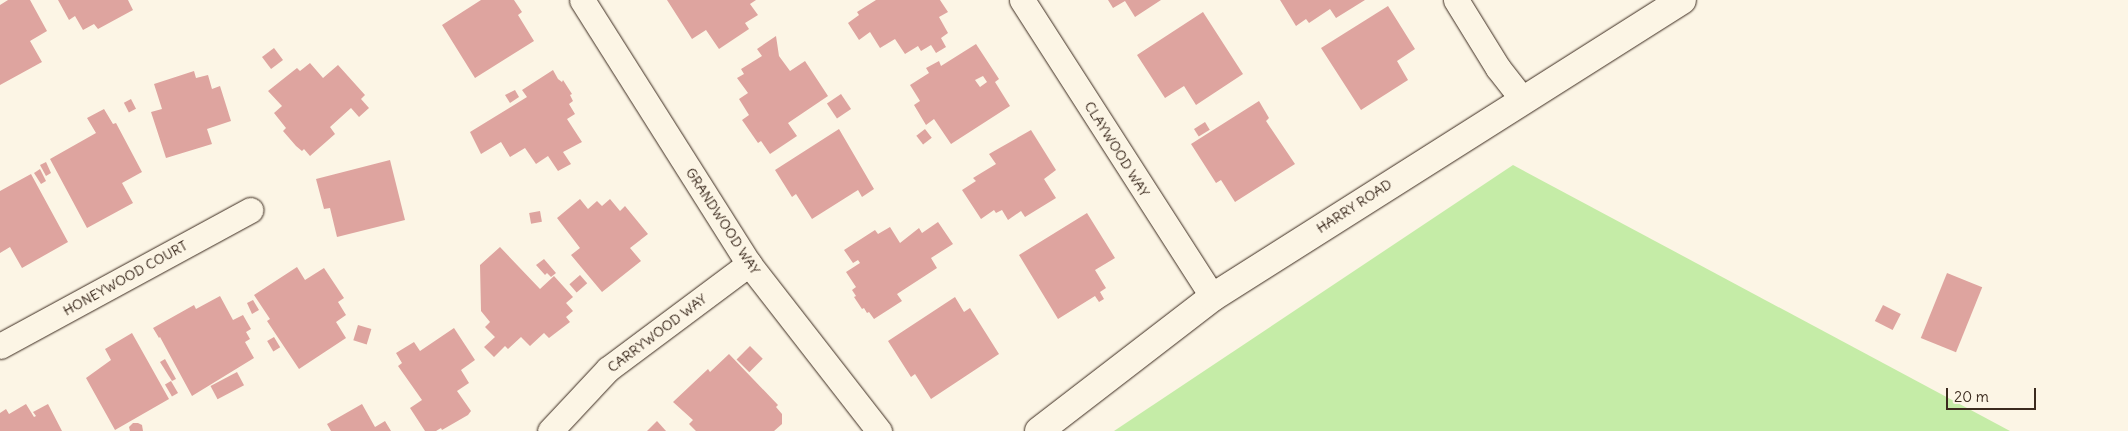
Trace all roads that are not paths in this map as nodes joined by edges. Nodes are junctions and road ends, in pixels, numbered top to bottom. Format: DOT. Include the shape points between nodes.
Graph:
graph roads {
  1 [pos="582,0"];
  2 [pos="1022,0"];
  3 [pos="1456,0"];
  4 [pos="1682,0"];
  5 [pos="1523,100"];
  6 [pos="250,210"];
  7 [pos="749,264"];
  8 [pos="1213,297"];
  9 [pos="0,346"];
  10 [pos="550,431"];
  11 [pos="879,431"];
  12 [pos="1039,431"];
  1 -- 7 [label="street, GRANDWOOD WAY"];
  2 -- 8 [label="street, CLAYWOOD WAY"];
  3 -- 5 [label="street" via="1498,68"];
  4 -- 5 [label="street, HARRY ROAD"];
  5 -- 8 [label="street, HARRY ROAD"];
  6 -- 9 [label="street, HONEYWOOD COURT"];
  7 -- 10 [label="street, CARRYWOOD WAY" via="608,369"];
  7 -- 11 [label="street, GRANDWOOD WAY"];
  8 -- 12 [label="street, HARRY ROAD"];
}
